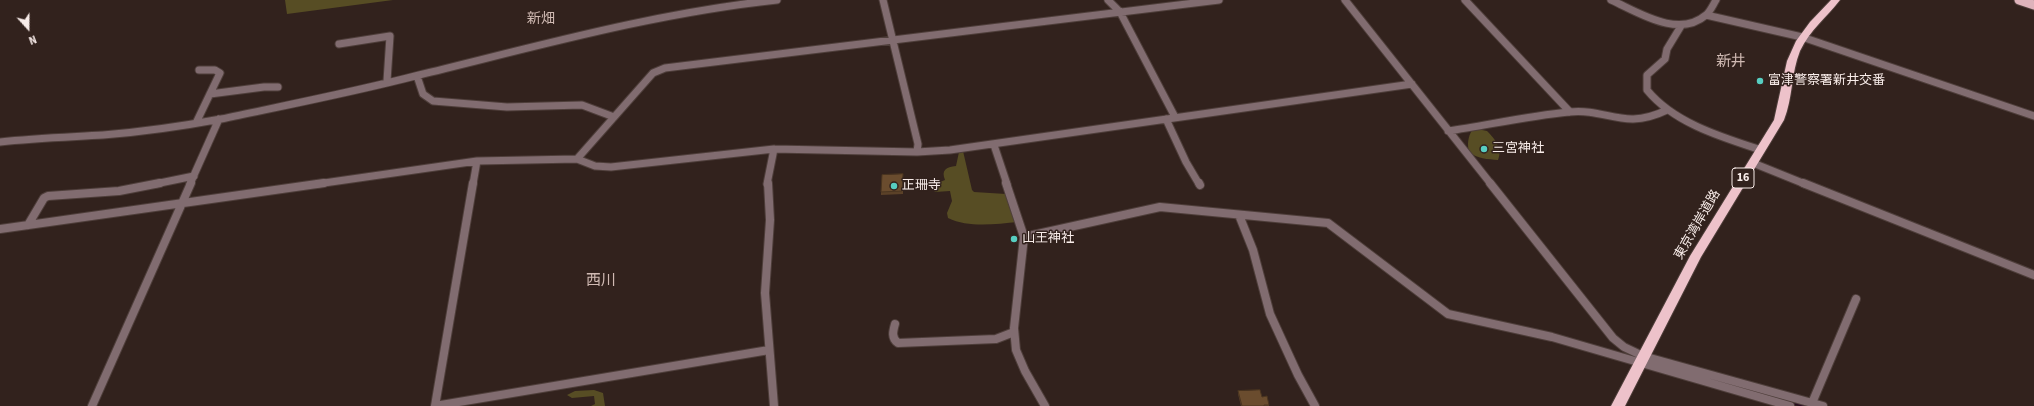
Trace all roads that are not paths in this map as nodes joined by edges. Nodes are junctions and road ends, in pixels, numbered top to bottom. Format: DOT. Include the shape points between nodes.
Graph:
graph roads {
  1 [pos="777,0"];
  2 [pos="883,0"];
  3 [pos="1108,0"];
  4 [pos="1219,0"];
  5 [pos="1345,0"];
  6 [pos="1465,0"];
  7 [pos="1611,0"];
  8 [pos="1716,0"];
  9 [pos="1836,0"];
  10 [pos="2019,0"];
  11 [pos="2030,0"];
  12 [pos="2034,1"];
  13 [pos="2034,6"];
  14 [pos="1120,12"];
  15 [pos="1706,15"];
  16 [pos="1681,26"];
  17 [pos="1802,37"];
  18 [pos="893,41"];
  19 [pos="339,44"];
  20 [pos="199,70"];
  21 [pos="417,76"];
  22 [pos="387,81"];
  23 [pos="1412,84"];
  24 [pos="278,87"];
  25 [pos="210,94"];
  26 [pos="1667,110"];
  27 [pos="1570,112"];
  28 [pos="2034,116"];
  29 [pos="614,117"];
  30 [pos="1175,117"];
  31 [pos="219,119"];
  32 [pos="1166,119"];
  33 [pos="196,122"];
  34 [pos="1448,131"];
  35 [pos="0,142"];
  36 [pos="994,145"];
  37 [pos="774,149"];
  38 [pos="1761,150"];
  39 [pos="917,152"];
  40 [pos="577,159"];
  41 [pos="477,161"];
  42 [pos="1753,163"];
  43 [pos="194,176"];
  44 [pos="1200,185"];
  45 [pos="182,203"];
  46 [pos="1239,215"];
  47 [pos="28,225"];
  48 [pos="0,229"];
  49 [pos="1024,237"];
  50 [pos="2034,276"];
  51 [pos="1856,299"];
  52 [pos="895,324"];
  53 [pos="1014,332"];
  54 [pos="769,350"];
  55 [pos="1642,359"];
  56 [pos="1812,403"];
  57 [pos="92,406"];
  58 [pos="435,406"];
  59 [pos="774,406"];
  60 [pos="1045,406"];
  61 [pos="1315,406"];
  62 [pos="1618,406"];
  63 [pos="1790,406"];
  64 [pos="1823,406"];
  1 -- 21 [label="street" via="730,5 575,35"];
  2 -- 18 [label="street"];
  3 -- 14 [label="street"];
  4 -- 14 [label="street"];
  5 -- 23 [label="street"];
  6 -- 27 [label="street"];
  7 -- 16 [label="street" via="1656,20"];
  8 -- 15 [label="street"];
  9 -- 17 [label="highway, 東京湾岸道路 / 16"];
  10 -- 13 [label="main road"];
  11 -- 12 [label="main road"];
  14 -- 18 [label="street"];
  14 -- 30 [label="street"];
  15 -- 16 [label="street"];
  15 -- 17 [label="street"];
  16 -- 26 [label="street" via="1666,49 1665,59 1651,70 1645,79 1649,94"];
  17 -- 28 [label="street"];
  17 -- 38 [label="highway, 東京湾岸道路 / 16" via="1788,73 1784,109"];
  18 -- 29 [label="street" via="665,68 653,73"];
  18 -- 39 [label="street" via="918,144"];
  19 -- 22 [label="street" via="390,36"];
  20 -- 25 [label="street" via="215,70 220,73"];
  21 -- 22 [label="street"];
  21 -- 29 [label="street" via="421,92 426,99 433,101 507,107 582,105"];
  22 -- 31 [label="street"];
  23 -- 30 [label="street"];
  23 -- 34 [label="street"];
  24 -- 25 [label="street"];
  25 -- 33 [label="street"];
  26 -- 27 [label="street" via="1654,118 1625,121 1588,112"];
  26 -- 38 [label="street" via="1720,136"];
  27 -- 34 [label="street"];
  29 -- 40 [label="street"];
  30 -- 32 [label="street"];
  31 -- 33 [label="street"];
  31 -- 43 [label="street"];
  32 -- 36 [label="street"];
  32 -- 44 [label="street"];
  33 -- 35 [label="street" via="103,135 42,137"];
  34 -- 55 [label="street" via="1613,338"];
  36 -- 39 [label="street"];
  36 -- 49 [label="street"];
  37 -- 39 [label="street"];
  37 -- 40 [label="street" via="611,167 595,166"];
  37 -- 54 [label="street" via="767,186 770,220 766,293"];
  38 -- 42 [label="highway, 東京湾岸道路 / 16"];
  40 -- 41 [label="street"];
  41 -- 45 [label="street"];
  41 -- 58 [label="street"];
  42 -- 50 [label="street"];
  42 -- 55 [label="highway, 東京湾岸道路 / 16" via="1696,256"];
  43 -- 45 [label="street"];
  43 -- 47 [label="street" via="119,191 48,196 44,198"];
  45 -- 47 [label="street"];
  45 -- 57 [label="street"];
  46 -- 49 [label="street" via="1160,207"];
  46 -- 55 [label="street" via="1328,223 1448,314"];
  46 -- 61 [label="street" via="1253,250 1270,314"];
  47 -- 48 [label="street"];
  49 -- 53 [label="street"];
  51 -- 56 [label="street"];
  52 -- 53 [label="street" via="892,333 898,343 996,339"];
  53 -- 60 [label="street" via="1016,350"];
  54 -- 58 [label="street"];
  54 -- 59 [label="street"];
  55 -- 56 [label="street"];
  55 -- 62 [label="highway, 東京湾岸道路 / 16"];
  55 -- 63 [label="street"];
  56 -- 64 [label="street"];
}
